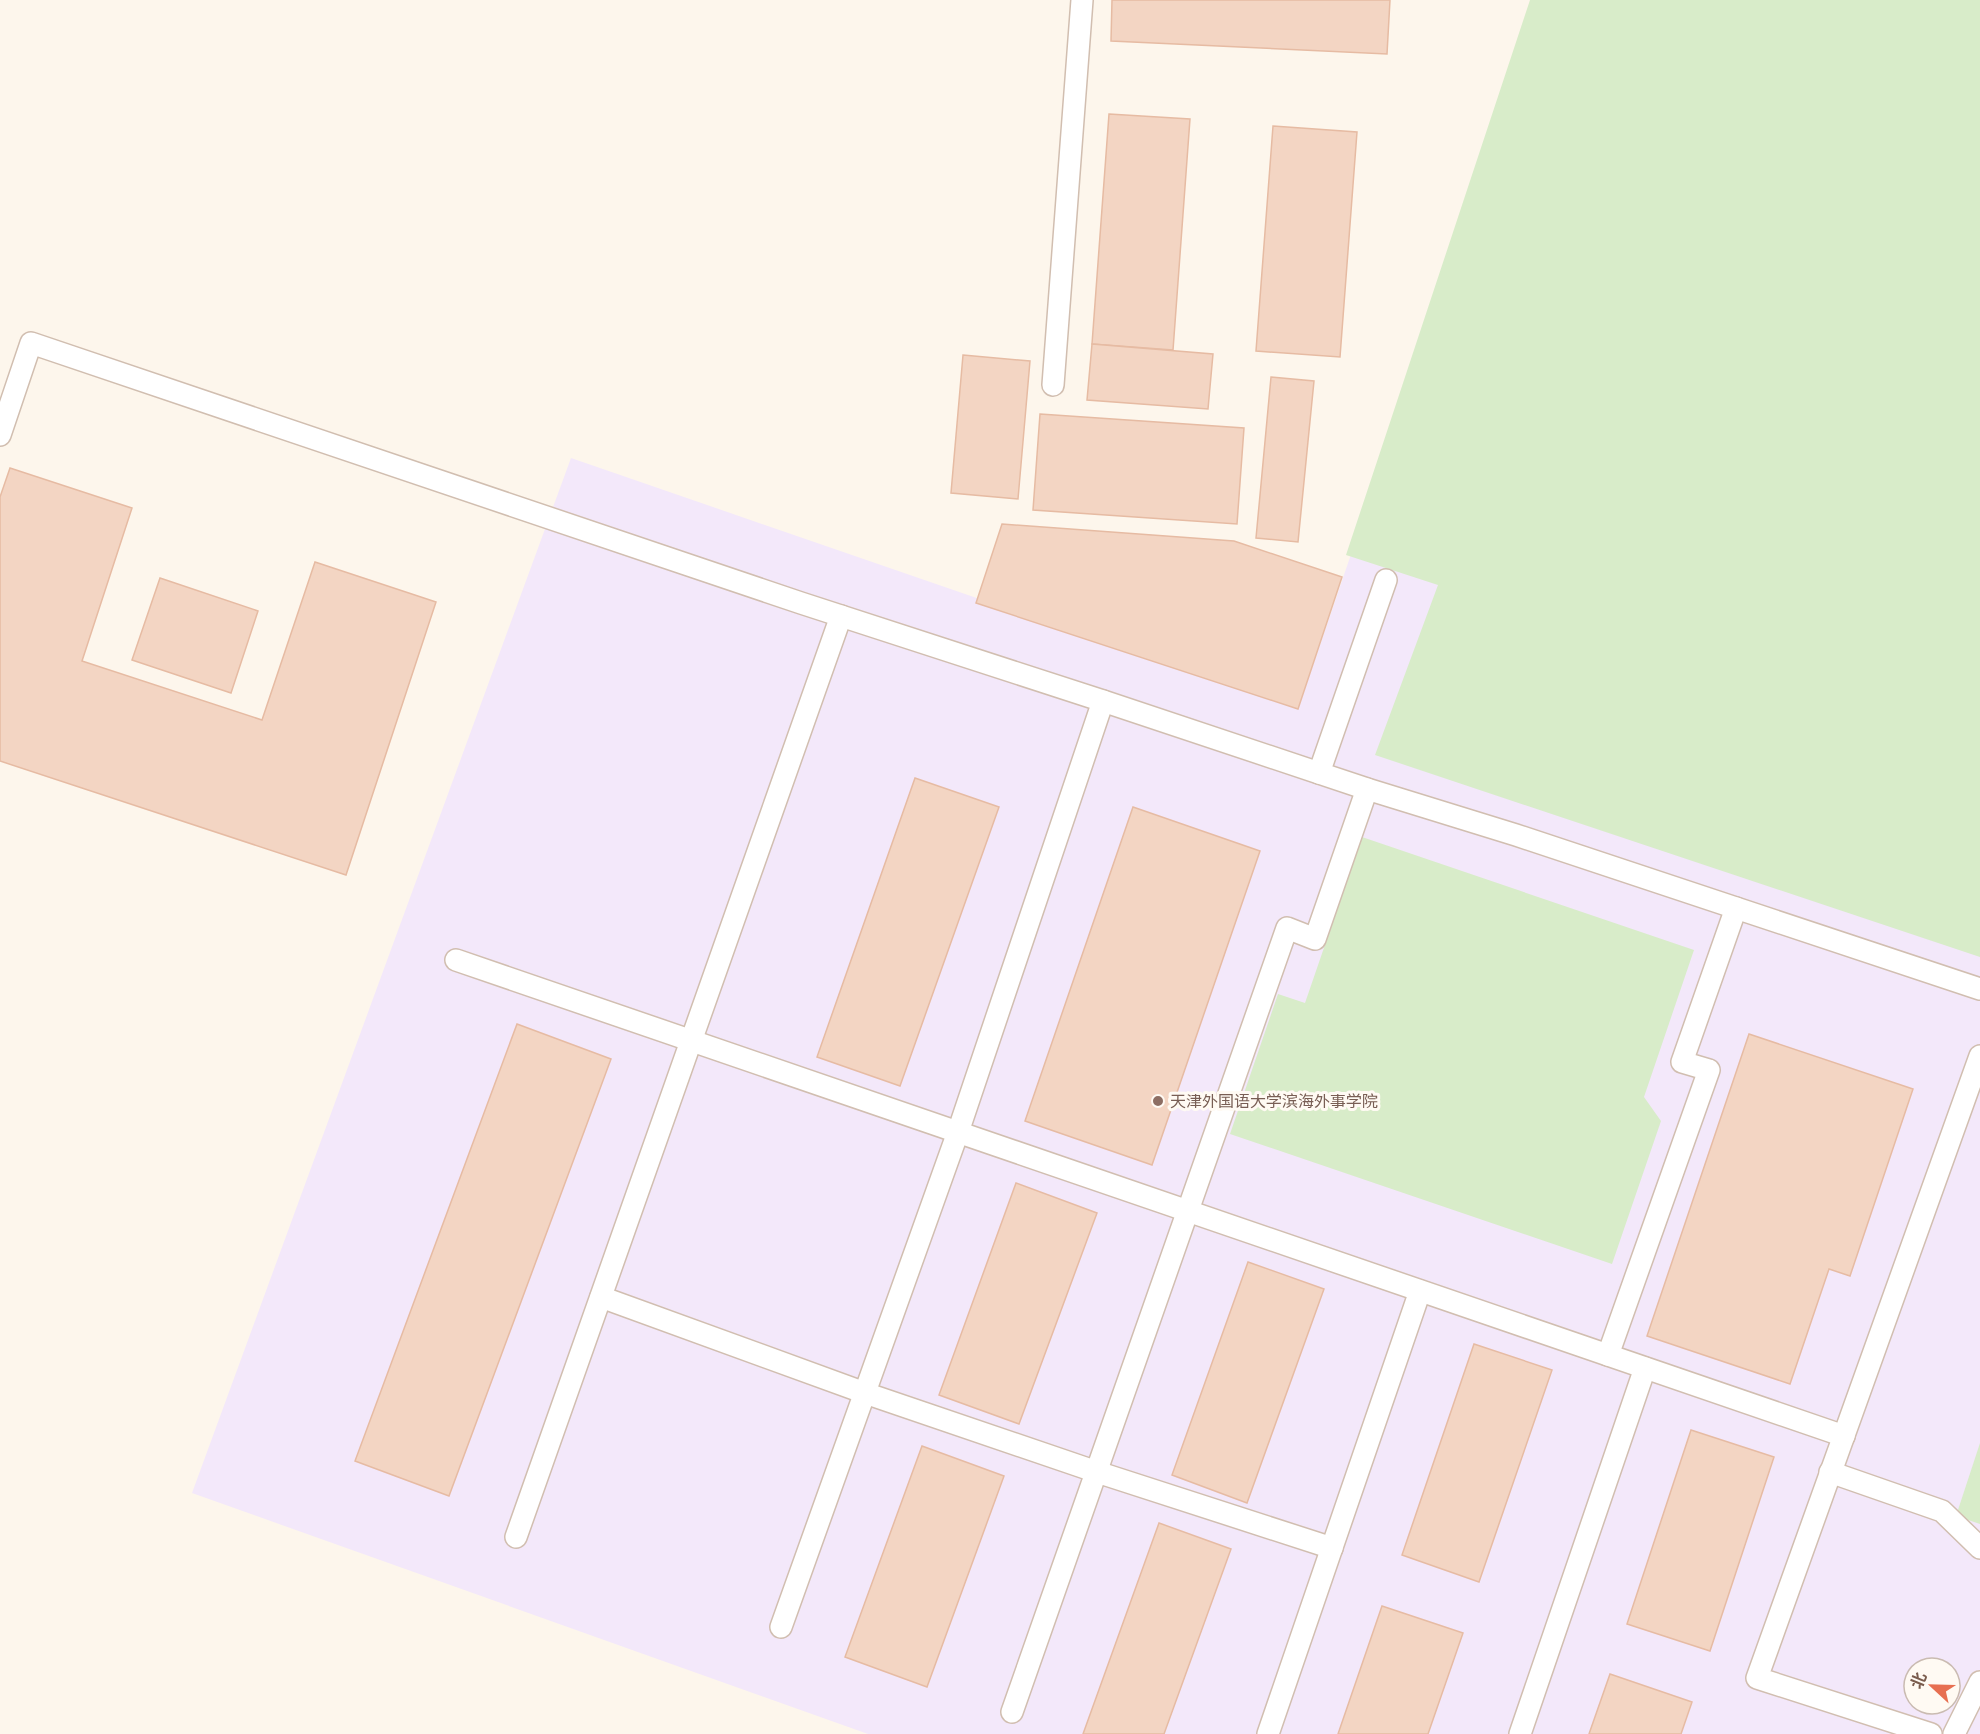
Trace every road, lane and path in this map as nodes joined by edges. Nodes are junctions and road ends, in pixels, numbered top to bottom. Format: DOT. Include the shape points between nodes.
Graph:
graph roads {
  1 [pos="1082,0"];
  2 [pos="1053,385"];
  3 [pos="0,435"];
  4 [pos="1386,580"];
  5 [pos="841,616"];
  6 [pos="1103,701"];
  7 [pos="1319,773"];
  8 [pos="1368,789"];
  9 [pos="1736,908"];
  10 [pos="456,960"];
  11 [pos="1980,989"];
  12 [pos="691,1041"];
  13 [pos="1980,1056"];
  14 [pos="958,1132"];
  15 [pos="1188,1211"];
  16 [pos="1420,1291"];
  17 [pos="601,1297"];
  18 [pos="1608,1355"];
  19 [pos="1645,1368"];
  20 [pos="865,1392"];
  21 [pos="1844,1436"];
  22 [pos="1097,1472"];
  23 [pos="1830,1472"];
  24 [pos="516,1537"];
  25 [pos="1332,1548"];
  26 [pos="1980,1548"];
  27 [pos="781,1627"];
  28 [pos="1980,1682"];
  29 [pos="1012,1712"];
  30 [pos="1268,1734"];
  31 [pos="1520,1734"];
  32 [pos="1931,1734"];
  33 [pos="1954,1734"];
  1 -- 2 [label="lane"];
  3 -- 5 [label="lane" via="31,343"];
  4 -- 7 [label="lane"];
  5 -- 6 [label="lane"];
  5 -- 12 [label="lane"];
  6 -- 7 [label="lane"];
  6 -- 14 [label="lane"];
  7 -- 8 [label="lane"];
  8 -- 9 [label="lane"];
  8 -- 15 [label="lane" via="1315,939 1287,928"];
  9 -- 11 [label="lane"];
  9 -- 18 [label="lane" via="1682,1062 1709,1070"];
  10 -- 12 [label="lane"];
  12 -- 14 [label="lane"];
  12 -- 17 [label="lane"];
  13 -- 21 [label="lane"];
  14 -- 15 [label="lane"];
  14 -- 20 [label="lane"];
  15 -- 16 [label="lane"];
  15 -- 22 [label="lane"];
  16 -- 18 [label="lane"];
  16 -- 25 [label="lane"];
  17 -- 20 [label="lane"];
  17 -- 24 [label="lane"];
  18 -- 19 [label="lane"];
  19 -- 21 [label="lane"];
  19 -- 31 [label="lane"];
  20 -- 22 [label="lane"];
  20 -- 27 [label="lane"];
  21 -- 23 [label="lane"];
  22 -- 25 [label="lane"];
  22 -- 29 [label="lane"];
  23 -- 26 [label="lane" via="1942,1511"];
  23 -- 32 [label="lane" via="1757,1678"];
  25 -- 30 [label="lane"];
  28 -- 33 [label="lane"];
}
